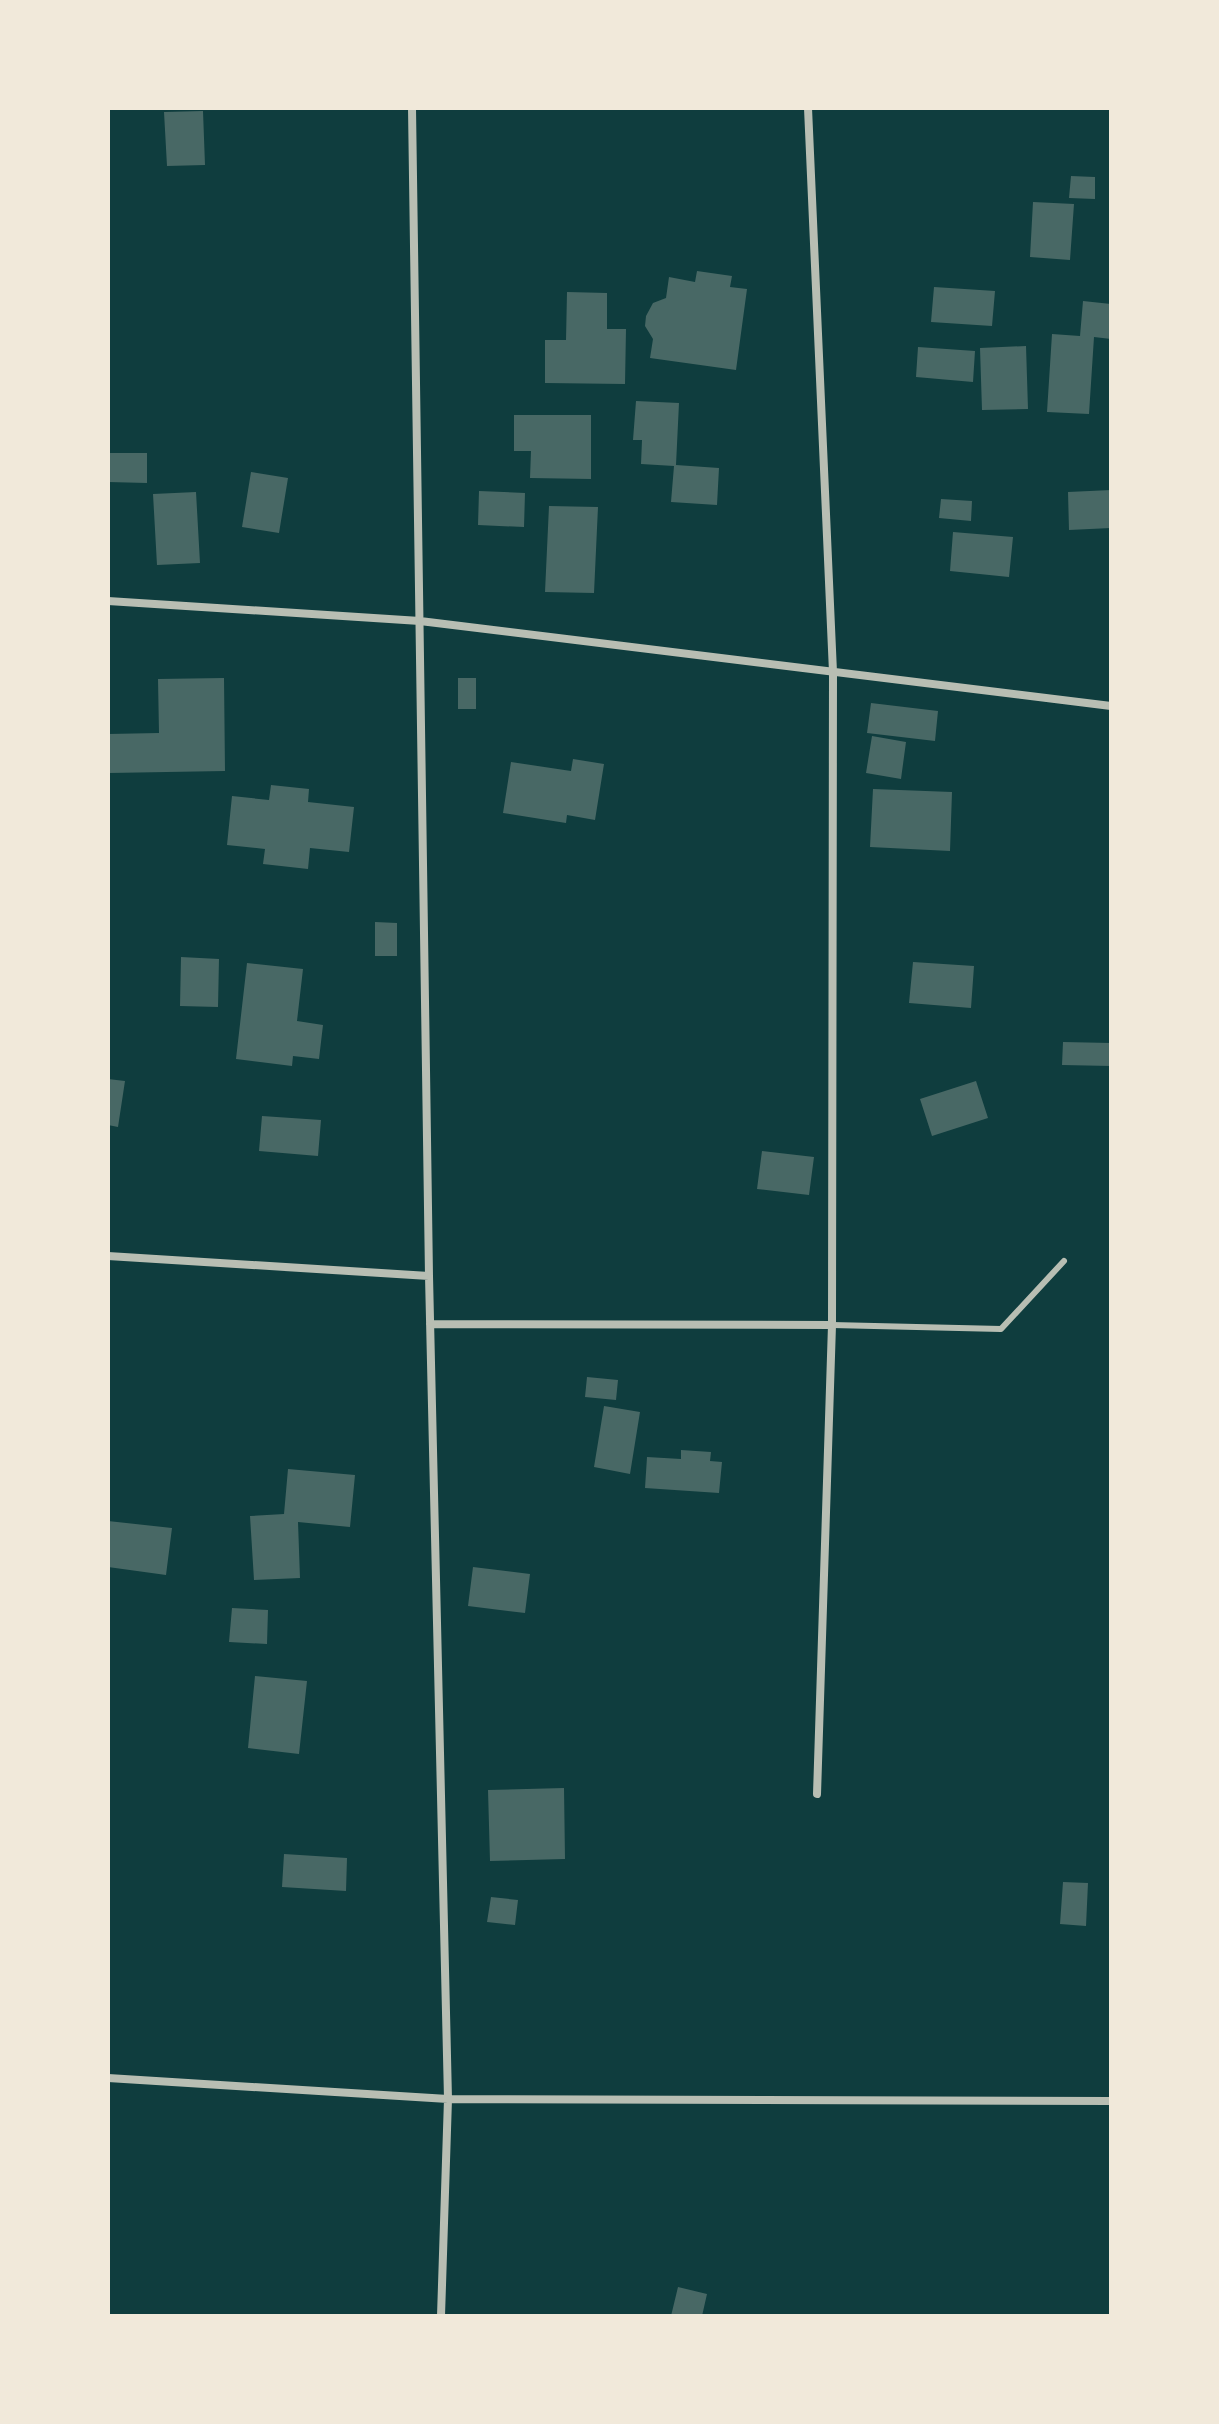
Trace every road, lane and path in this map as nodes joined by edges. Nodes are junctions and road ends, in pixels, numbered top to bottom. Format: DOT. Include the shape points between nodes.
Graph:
graph roads {
  1 [pos="412,108"];
  2 [pos="808,108"];
  3 [pos="108,601"];
  4 [pos="420,621"];
  5 [pos="833,672"];
  6 [pos="1111,706"];
  7 [pos="108,1256"];
  8 [pos="1064,1261"];
  9 [pos="429,1276"];
  10 [pos="430,1324"];
  11 [pos="832,1325"];
  12 [pos="817,1794"];
  13 [pos="108,2078"];
  14 [pos="448,2099"];
  15 [pos="1111,2101"];
  16 [pos="441,2316"];
  1 -- 4 [label="street"];
  2 -- 5 [label="street"];
  3 -- 4 [label="street"];
  4 -- 5 [label="street"];
  4 -- 9 [label="street"];
  5 -- 6 [label="street"];
  5 -- 11 [label="street"];
  7 -- 9 [label="street"];
  8 -- 11 [label="lane" via="1001,1329"];
  9 -- 10 [label="street"];
  10 -- 11 [label="street"];
  10 -- 14 [label="street"];
  11 -- 12 [label="street"];
  13 -- 14 [label="street"];
  14 -- 15 [label="street"];
  14 -- 16 [label="street"];
}
